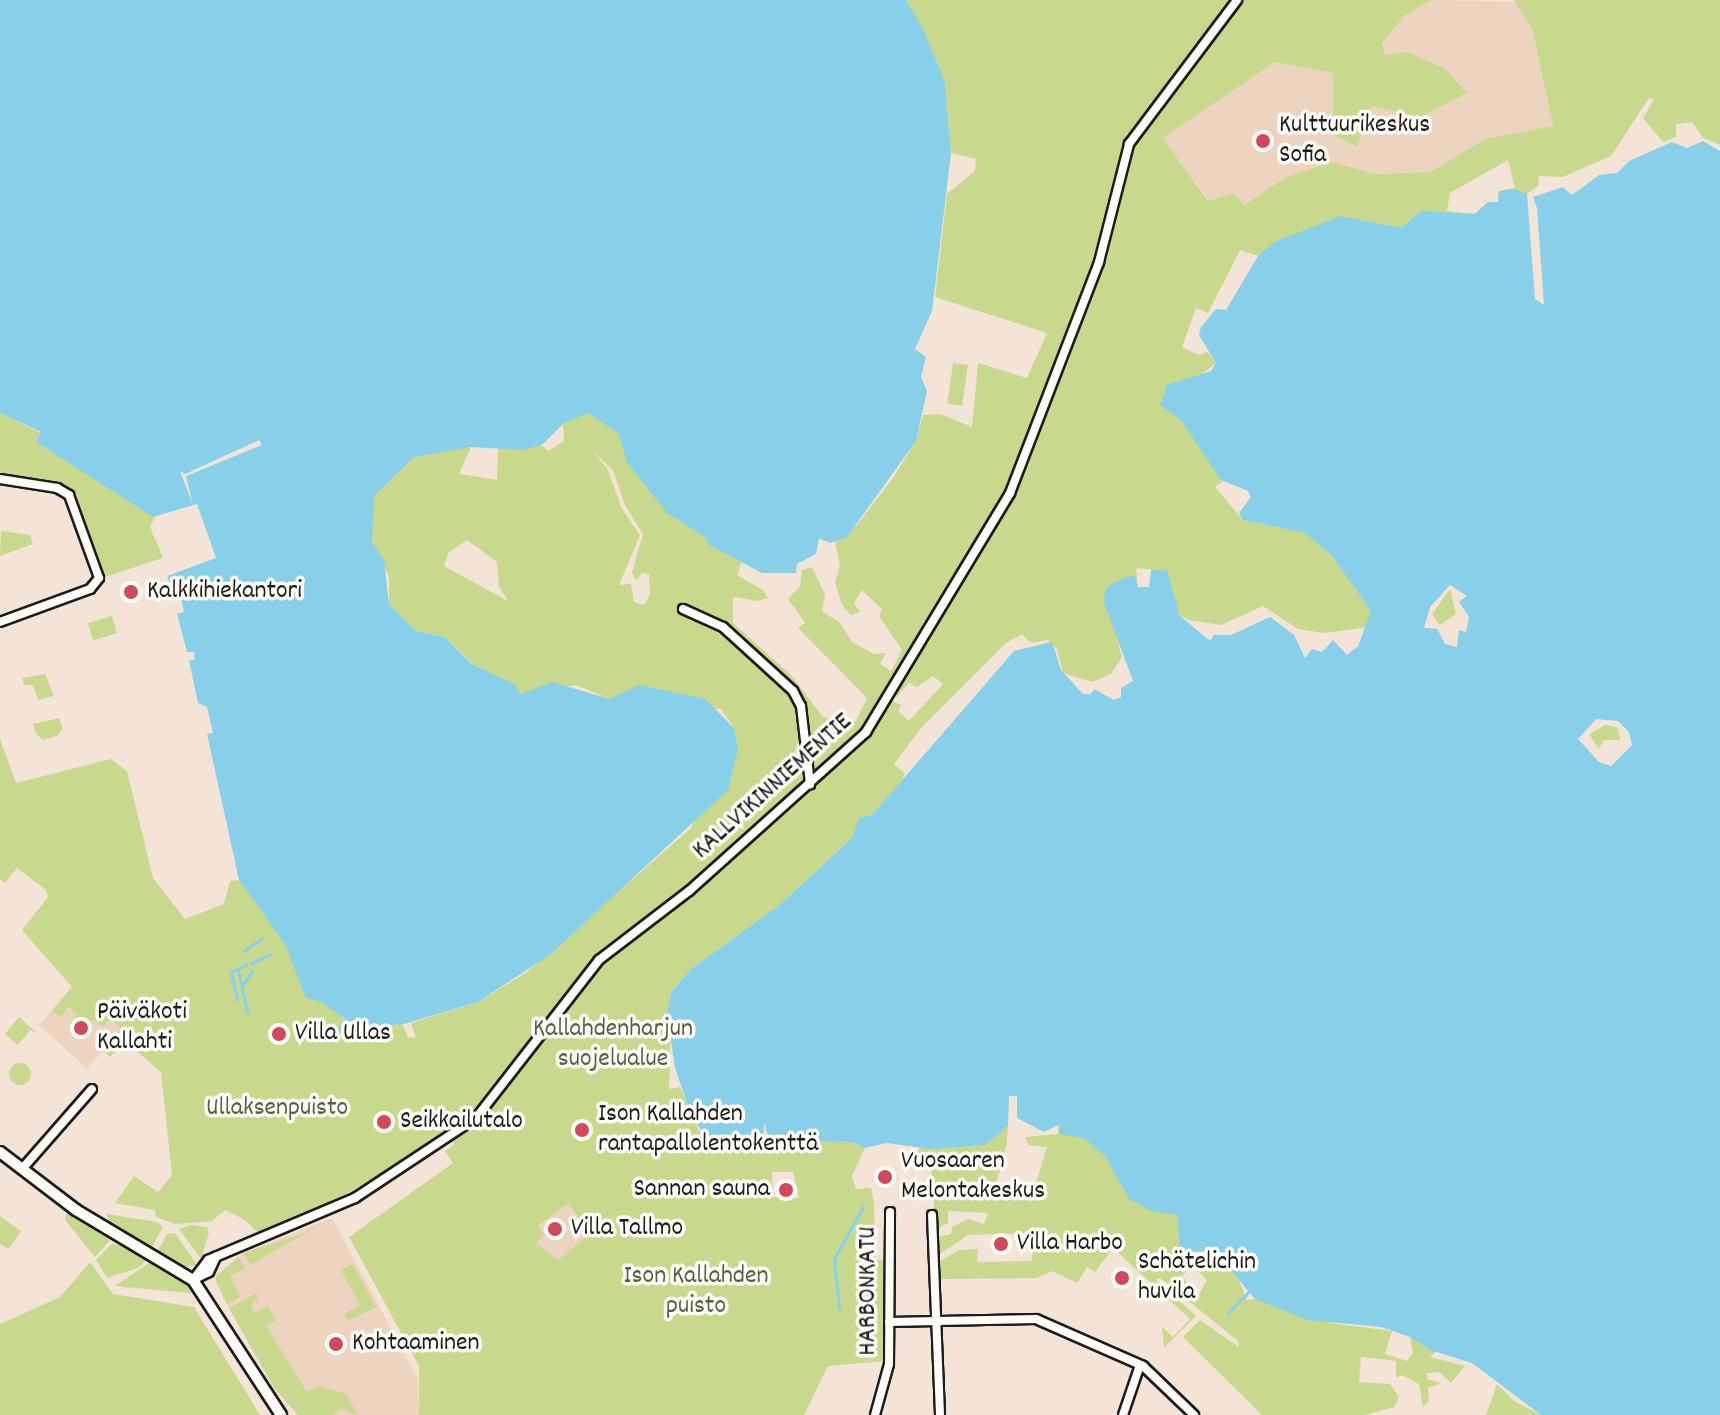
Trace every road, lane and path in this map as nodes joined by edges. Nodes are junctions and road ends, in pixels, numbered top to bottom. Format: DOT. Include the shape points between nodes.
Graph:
graph roads {
  1 [pos="1237,0"];
  2 [pos="0,479"];
  3 [pos="683,609"];
  4 [pos="0,622"];
  5 [pos="810,784"];
  6 [pos="92,1089"];
  7 [pos="0,1152"];
  8 [pos="22,1169"];
  9 [pos="890,1212"];
  10 [pos="932,1215"];
  11 [pos="193,1280"];
  12 [pos="934,1321"];
  13 [pos="889,1322"];
  14 [pos="1140,1365"];
  15 [pos="281,1415"];
  16 [pos="875,1415"];
  17 [pos="940,1415"];
  18 [pos="1123,1415"];
  19 [pos="1194,1415"];
  1 -- 5 [label="street, KALLVIKINNIEMENTIE" via="1129,144 1099,262 994,525 866,732"];
  2 -- 4 [label="street" via="57,488 69,495 99,582"];
  3 -- 5 [label="street" via="723,627 793,691 801,706"];
  5 -- 11 [label="street, KALLVIKINNIEMENTIE" via="689,891 599,960 476,1118 355,1198 216,1257 209,1272"];
  6 -- 8 [label="street"];
  7 -- 8 [label="street"];
  8 -- 11 [label="street" via="76,1210"];
  9 -- 13 [label="street, HARBONKATU"];
  10 -- 12 [label="street"];
  11 -- 15 [label="street"];
  12 -- 13 [label="street"];
  12 -- 14 [label="street" via="1036,1319"];
  12 -- 17 [label="street"];
  13 -- 16 [label="street, HARBONKATU" via="889,1364"];
  14 -- 18 [label="street"];
  14 -- 19 [label="street"];
}
